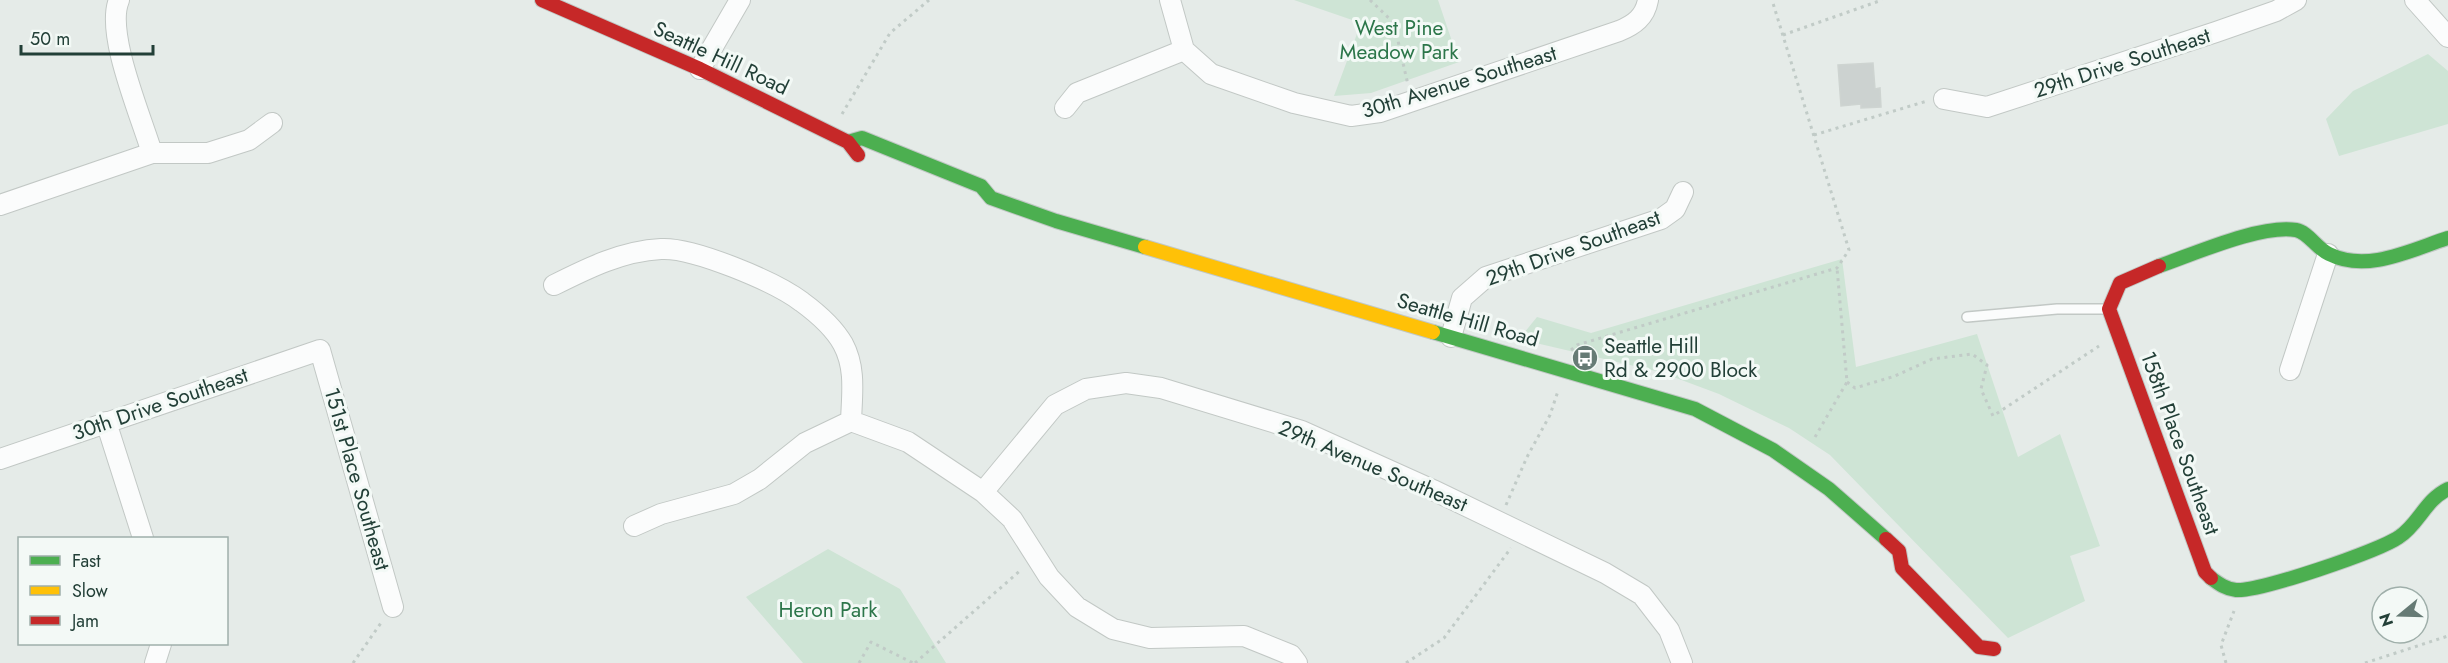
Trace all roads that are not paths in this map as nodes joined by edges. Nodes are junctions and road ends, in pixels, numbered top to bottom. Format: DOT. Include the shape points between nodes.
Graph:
graph roads {
  1 [pos="118,0"];
  2 [pos="542,0"];
  3 [pos="740,0"];
  4 [pos="1170,0"];
  5 [pos="1648,0"];
  6 [pos="2296,0"];
  7 [pos="2415,0"];
  8 [pos="2448,37"];
  9 [pos="1184,50"];
  10 [pos="700,69"];
  11 [pos="1944,99"];
  12 [pos="1065,108"];
  13 [pos="272,123"];
  14 [pos="848,142"];
  15 [pos="152,153"];
  16 [pos="867,158"];
  17 [pos="1683,192"];
  18 [pos="0,205"];
  19 [pos="2448,238"];
  20 [pos="2328,255"];
  21 [pos="554,285"];
  22 [pos="2109,309"];
  23 [pos="1967,317"];
  24 [pos="1451,337"];
  25 [pos="320,350"];
  26 [pos="2290,370"];
  27 [pos="851,420"];
  28 [pos="106,422"];
  29 [pos="0,459"];
  30 [pos="2448,489"];
  31 [pos="983,492"];
  32 [pos="634,526"];
  33 [pos="143,537"];
  34 [pos="393,607"];
  35 [pos="1992,634"];
  36 [pos="161,645"];
  37 [pos="1994,649"];
  38 [pos="155,663"];
  39 [pos="1297,663"];
  40 [pos="1682,663"];
  41 [pos="2006,663"];
  1 -- 15 [label="street" via="114,12 120,54"];
  2 -- 10 [label="main road, Seattle Hill Road"];
  3 -- 10 [label="street"];
  4 -- 9 [label="street"];
  5 -- 9 [label="street, 30th Avenue Southeast" via="1634,25 1619,31 1380,112 1351,116 1294,103 1211,74"];
  6 -- 11 [label="street, 29th Drive Southeast" via="2216,32 1987,107"];
  7 -- 8 [label="street"];
  9 -- 12 [label="street" via="1077,93"];
  10 -- 14 [label="main road, Seattle Hill Road"];
  13 -- 15 [label="street" via="249,140 208,153"];
  14 -- 16 [label="main road, Seattle Hill Road" via="856,154"];
  14 -- 24 [label="main road, Seattle Hill Road" via="862,138 981,186 984,200"];
  15 -- 18 [label="street"];
  17 -- 24 [label="street, 29th Drive Southeast" via="1675,208 1661,219 1486,277 1462,298"];
  19 -- 20 [label="main road" via="2361,263"];
  20 -- 22 [label="main road" via="2298,230 2270,229 2141,272 2121,283"];
  20 -- 26 [label="street"];
  21 -- 27 [label="street" via="624,254 663,249 690,252 764,281 801,301 828,324 843,345 853,370"];
  22 -- 23 [label="lane"];
  22 -- 30 [label="main road, 158th Place Southeast" via="2205,572 2219,587 2242,591 2361,554 2399,538 2436,493"];
  24 -- 37 [label="main road, Seattle Hill Road" via="1695,409 1773,450 1829,489 1906,552 1902,568 1979,647"];
  25 -- 28 [label="street, 30th Drive Southeast"];
  25 -- 34 [label="street, 151st Place Southeast"];
  27 -- 31 [label="street" via="908,442"];
  27 -- 32 [label="street" via="805,443 734,494 661,514"];
  28 -- 29 [label="street, 30th Drive Southeast"];
  28 -- 33 [label="street"];
  31 -- 39 [label="street" via="1012,519 1048,577 1077,607 1113,629 1150,638 1244,636 1291,656"];
  31 -- 40 [label="street, 29th Avenue Southeast" via="1055,405 1086,389 1126,383 1161,388 1302,431 1605,573 1642,595 1669,630"];
  35 -- 37 [label="main road"];
  36 -- 38 [label="street"];
  37 -- 41 [label="main road, Seattle Hill Road"];
}
